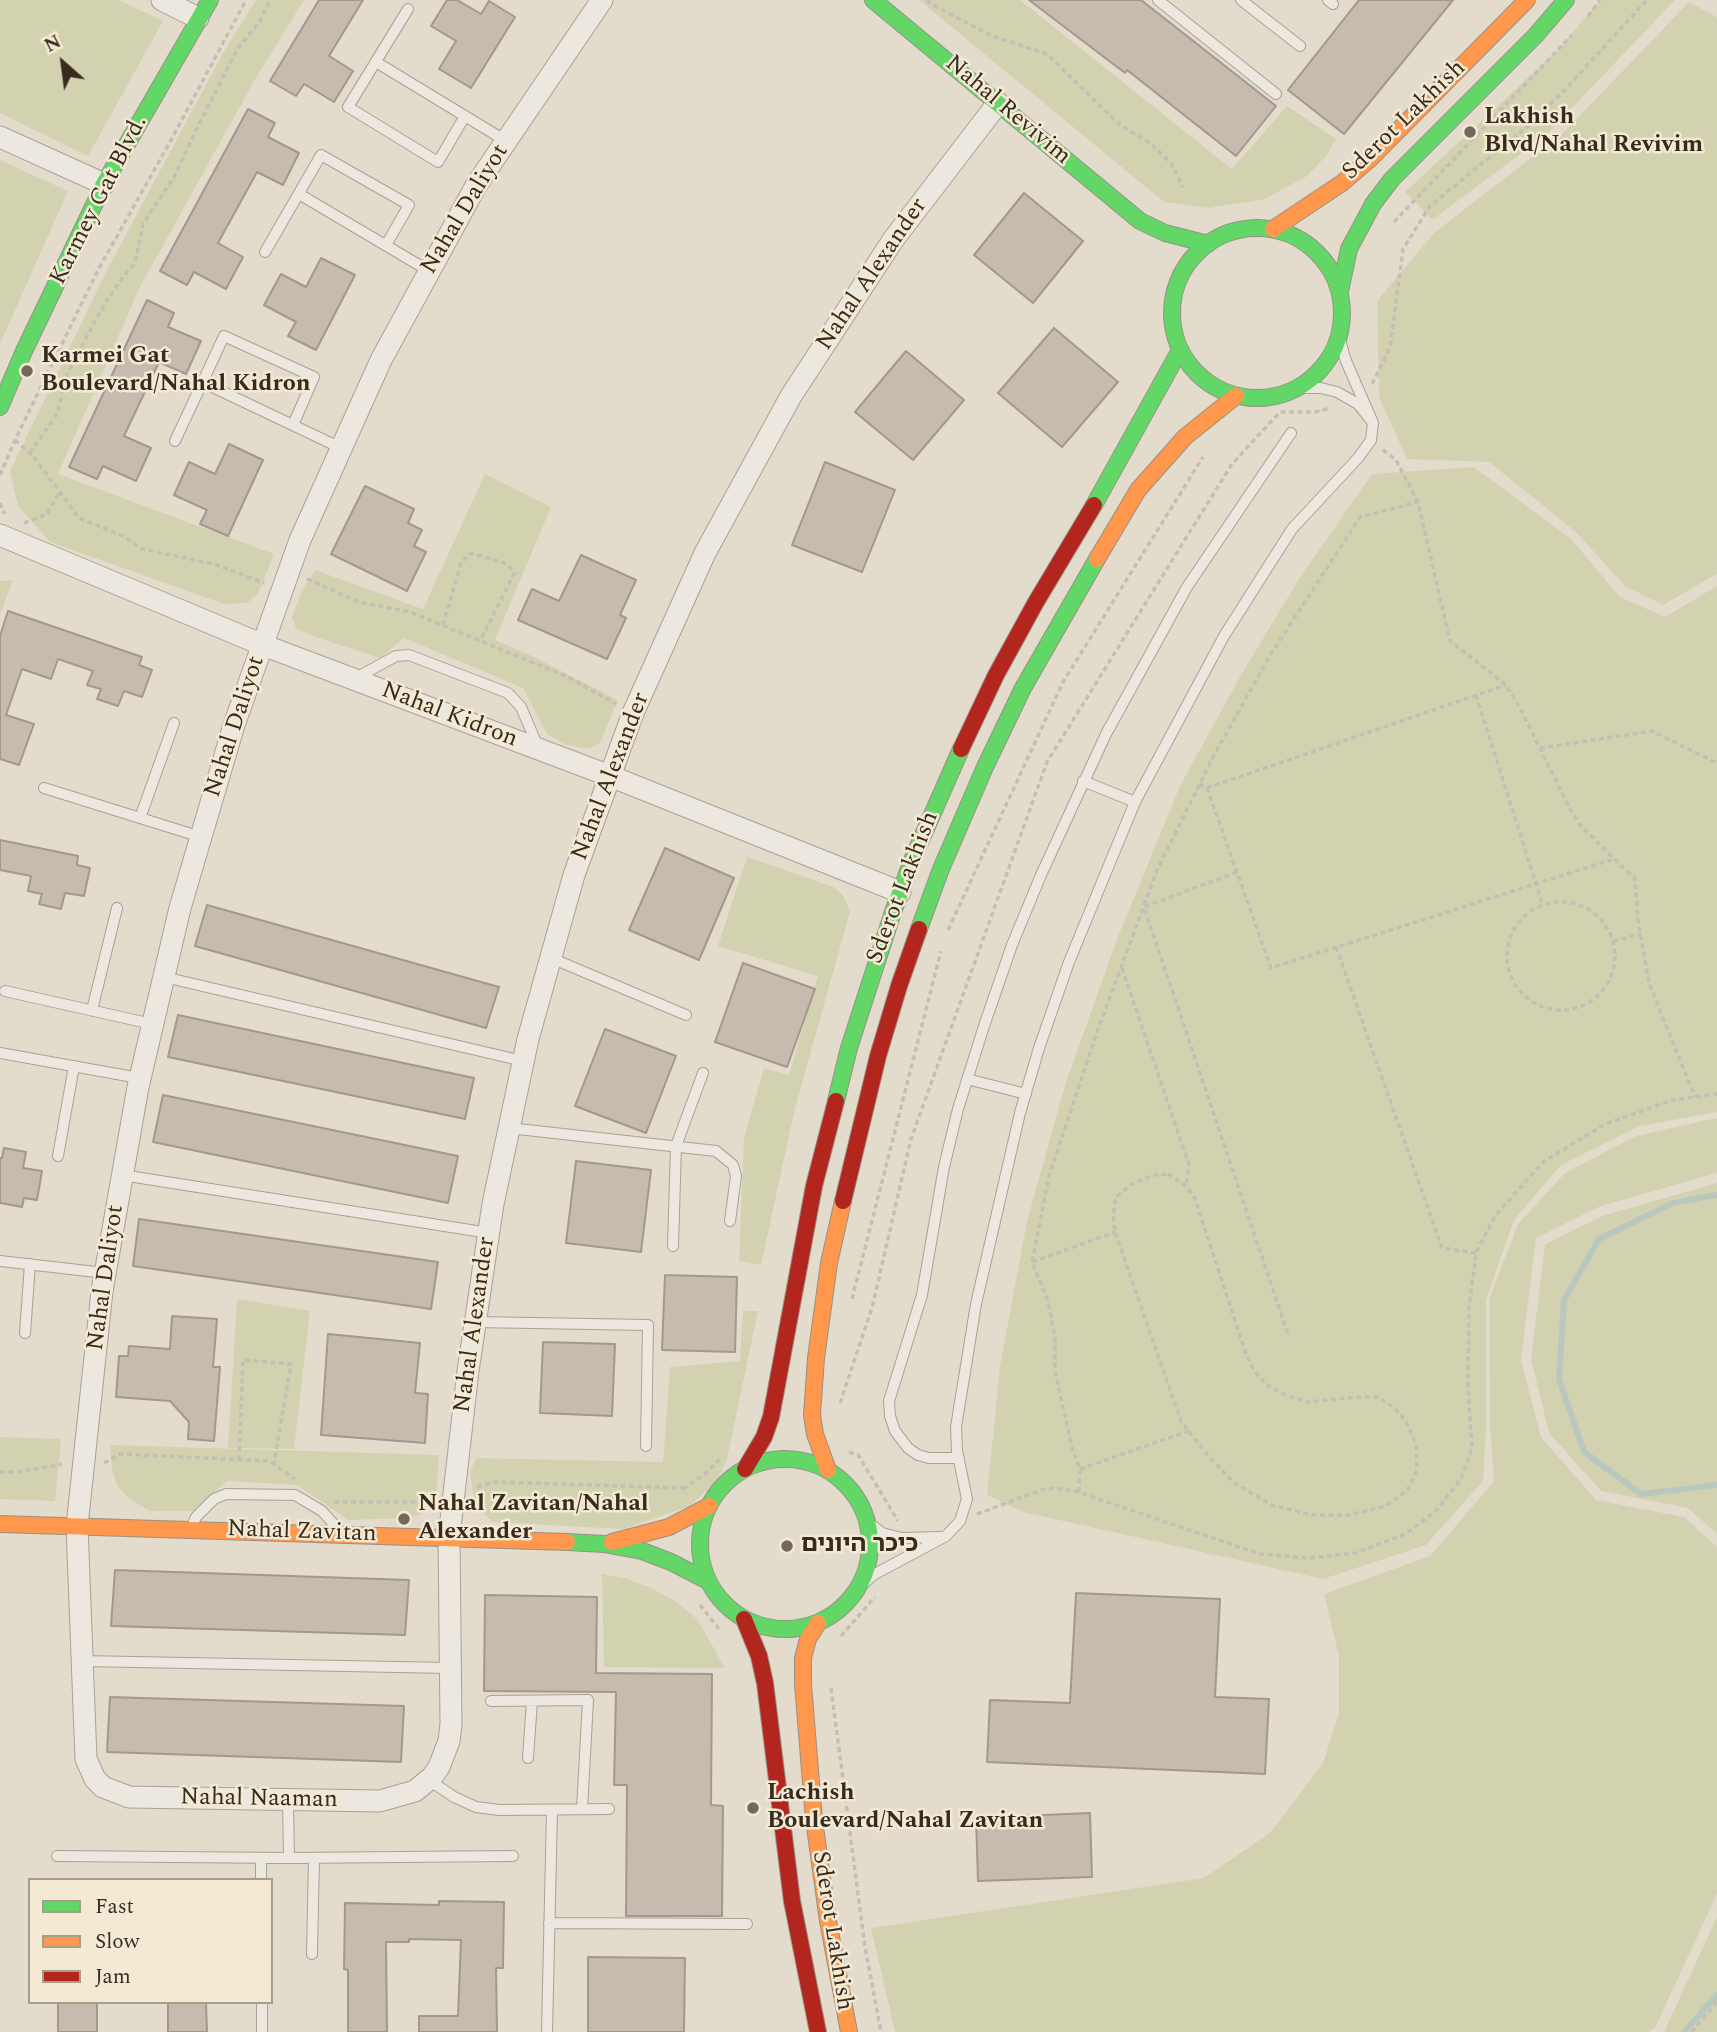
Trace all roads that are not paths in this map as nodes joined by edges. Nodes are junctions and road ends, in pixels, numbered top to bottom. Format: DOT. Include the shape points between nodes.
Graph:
graph roads {
  1 [pos="162,0"];
  2 [pos="210,0"];
  3 [pos="602,0"];
  4 [pos="873,0"];
  5 [pos="1158,0"];
  6 [pos="1179,0"];
  7 [pos="1241,0"];
  8 [pos="1527,0"];
  9 [pos="1566,0"];
  10 [pos="408,9"];
  11 [pos="1171,10"];
  12 [pos="198,18"];
  13 [pos="1300,46"];
  14 [pos="376,62"];
  15 [pos="1276,94"];
  16 [pos="998,103"];
  17 [pos="466,117"];
  18 [pos="0,136"];
  19 [pos="506,141"];
  20 [pos="104,184"];
  21 [pos="299,194"];
  22 [pos="1140,221"];
  23 [pos="1273,229"];
  24 [pos="1208,243"];
  25 [pos="386,245"];
  26 [pos="265,252"];
  27 [pos="429,271"];
  28 [pos="1177,285"];
  29 [pos="1340,290"];
  30 [pos="1339,337"];
  31 [pos="1180,349"];
  32 [pos="202,382"];
  33 [pos="1297,388"];
  34 [pos="1236,396"];
  35 [pos="1358,398"];
  36 [pos="0,407"];
  37 [pos="293,425"];
  38 [pos="1291,433"];
  39 [pos="175,441"];
  40 [pos="341,447"];
  41 [pos="0,535"];
  42 [pos="263,645"];
  43 [pos="354,680"];
  44 [pos="174,723"];
  45 [pos="539,749"];
  46 [pos="610,776"];
  47 [pos="1083,781"];
  48 [pos="44,788"];
  49 [pos="1135,803"];
  50 [pos="140,818"];
  51 [pos="201,837"];
  52 [pos="900,892"];
  53 [pos="117,908"];
  54 [pos="551,958"];
  55 [pos="163,976"];
  56 [pos="5,991"];
  57 [pos="92,1010"];
  58 [pos="686,1016"];
  59 [pos="152,1024"];
  60 [pos="0,1053"];
  61 [pos="523,1061"];
  62 [pos="74,1066"];
  63 [pos="703,1073"];
  64 [pos="139,1078"];
  65 [pos="967,1079"];
  66 [pos="1026,1094"];
  67 [pos="509,1128"];
  68 [pos="676,1146"];
  69 [pos="58,1156"];
  70 [pos="122,1175"];
  71 [pos="730,1222"];
  72 [pos="488,1233"];
  73 [pos="673,1246"];
  74 [pos="0,1261"];
  75 [pos="30,1264"];
  76 [pos="105,1273"];
  77 [pos="475,1322"];
  78 [pos="25,1333"];
  79 [pos="646,1446"];
  80 [pos="959,1458"];
  81 [pos="745,1469"];
  82 [pos="828,1470"];
  83 [pos="709,1506"];
  84 [pos="868,1522"];
  85 [pos="0,1524"];
  86 [pos="77,1526"];
  87 [pos="190,1530"];
  88 [pos="342,1534"];
  89 [pos="946,1536"];
  90 [pos="449,1537"];
  91 [pos="604,1544"];
  92 [pos="708,1581"];
  93 [pos="859,1588"];
  94 [pos="744,1619"];
  95 [pos="818,1623"];
  96 [pos="81,1661"];
  97 [pos="450,1668"];
  98 [pos="491,1701"];
  99 [pos="531,1701"];
  100 [pos="528,1758"];
  101 [pos="429,1780"];
  102 [pos="288,1801"];
  103 [pos="582,1809"];
  104 [pos="609,1809"];
  105 [pos="552,1810"];
  106 [pos="57,1856"];
  107 [pos="513,1856"];
  108 [pos="261,1858"];
  109 [pos="289,1858"];
  110 [pos="314,1858"];
  111 [pos="261,1878"];
  112 [pos="550,1923"];
  113 [pos="747,1924"];
  114 [pos="312,1954"];
  115 [pos="262,2004"];
  116 [pos="262,2032"];
  117 [pos="547,2032"];
  118 [pos="818,2032"];
  119 [pos="849,2032"];
  1 -- 12 [label="street"];
  2 -- 12 [label="street, Karmey Gat Blvd."];
  3 -- 19 [label="street, Nahal Daliyot"];
  4 -- 16 [label="street, Nahal Revivim"];
  5 -- 11 [label="lane"];
  6 -- 11 [label="lane"];
  7 -- 13 [label="lane"];
  8 -- 23 [label="street, Sderot Lakhish" via="1371,158"];
  9 -- 29 [label="street, Sderot Lakhish" via="1392,179 1349,249"];
  10 -- 14 [label="lane"];
  11 -- 15 [label="lane"];
  12 -- 20 [label="street, Karmey Gat Blvd."];
  14 -- 17 [label="lane"];
  14 -- 17 [label="lane" via="348,107 438,162"];
  16 -- 22 [label="street, Nahal Revivim"];
  16 -- 46 [label="street, Nahal Alexander" via="893,240 791,396 705,553 633,713"];
  17 -- 19 [label="lane"];
  18 -- 20 [label="street"];
  19 -- 27 [label="street, Nahal Daliyot"];
  20 -- 36 [label="street, Karmey Gat Blvd."];
  21 -- 25 [label="lane"];
  21 -- 25 [label="lane" via="321,155 409,205"];
  21 -- 26 [label="lane"];
  22 -- 24 [label="street, Nahal Revivim" via="1165,233"];
  22 -- 28 [label="street, Nahal Revivim"];
  23 -- 24 [label="street" via="1244,229"];
  23 -- 29 [label="street" via="1311,246 1329,266"];
  24 -- 28 [label="street" via="1186,266"];
  25 -- 27 [label="lane"];
  27 -- 40 [label="street, Nahal Daliyot"];
  28 -- 31 [label="street" via="1172,318"];
  29 -- 30 [label="street" via="1343,317"];
  30 -- 33 [label="street" via="1323,368"];
  30 -- 35 [label="lane"];
  31 -- 34 [label="street" via="1207,382"];
  31 -- 52 [label="street, Sderot Lakhish" via="996,675"];
  32 -- 37 [label="lane"];
  32 -- 37 [label="lane" via="224,336 314,377"];
  32 -- 39 [label="lane"];
  33 -- 34 [label="street" via="1269,397"];
  33 -- 35 [label="lane" via="1321,388"];
  34 -- 82 [label="street, Sderot Lakhish" via="1185,437 1139,490 1023,688 941,869 881,1044 829,1263 812,1415"];
  35 -- 49 [label="lane" via="1373,423 1371,440 1292,529 1261,575"];
  37 -- 40 [label="lane"];
  38 -- 47 [label="lane" via="1187,587"];
  40 -- 42 [label="street, Nahal Daliyot"];
  41 -- 42 [label="street, Nahal Kidron"];
  42 -- 43 [label="street, Nahal Kidron"];
  42 -- 51 [label="street, Nahal Daliyot"];
  43 -- 45 [label="street, Nahal Kidron"];
  43 -- 45 [label="lane" via="396,656 409,655 508,694 521,707"];
  44 -- 50 [label="lane"];
  45 -- 46 [label="street, Nahal Kidron"];
  46 -- 52 [label="street, Nahal Kidron"];
  46 -- 54 [label="street, Nahal Alexander"];
  47 -- 49 [label="lane"];
  47 -- 65 [label="lane" via="1012,945"];
  48 -- 50 [label="lane"];
  49 -- 66 [label="lane" via="1069,962"];
  50 -- 51 [label="lane"];
  51 -- 55 [label="street, Nahal Daliyot"];
  52 -- 81 [label="street, Sderot Lakhish" via="831,1116 771,1417"];
  53 -- 57 [label="lane"];
  54 -- 58 [label="lane"];
  54 -- 61 [label="street, Nahal Alexander"];
  55 -- 59 [label="street, Nahal Daliyot"];
  55 -- 61 [label="lane"];
  56 -- 57 [label="lane"];
  57 -- 59 [label="lane"];
  59 -- 64 [label="street, Nahal Daliyot"];
  60 -- 62 [label="lane"];
  61 -- 67 [label="street, Nahal Alexander"];
  62 -- 64 [label="lane"];
  62 -- 69 [label="lane"];
  63 -- 68 [label="lane"];
  64 -- 70 [label="street, Nahal Daliyot"];
  65 -- 66 [label="lane"];
  65 -- 80 [label="lane" via="944,1167 922,1295 889,1401 895,1431 908,1448 929,1458"];
  66 -- 80 [label="lane" via="976,1304 956,1427"];
  67 -- 68 [label="lane"];
  67 -- 72 [label="street, Nahal Alexander"];
  68 -- 71 [label="lane" via="716,1151 733,1165 736,1176"];
  68 -- 73 [label="lane"];
  70 -- 72 [label="lane"];
  70 -- 76 [label="street, Nahal Daliyot"];
  72 -- 77 [label="street, Nahal Alexander"];
  74 -- 75 [label="lane"];
  75 -- 76 [label="lane"];
  75 -- 78 [label="lane"];
  76 -- 86 [label="street, Nahal Daliyot"];
  77 -- 79 [label="lane" via="648,1325"];
  77 -- 90 [label="street, Nahal Alexander"];
  80 -- 89 [label="lane" via="967,1499 960,1521"];
  81 -- 82 [label="street" via="791,1459"];
  81 -- 83 [label="street"];
  82 -- 84 [label="street" via="849,1487"];
  83 -- 91 [label="street, Nahal Zavitan" via="669,1527"];
  83 -- 92 [label="street" via="700,1549"];
  84 -- 89 [label="lane" via="882,1533 898,1537"];
  84 -- 93 [label="street" via="871,1549"];
  85 -- 86 [label="street, Nahal Zavitan"];
  86 -- 87 [label="street, Nahal Zavitan"];
  86 -- 96 [label="street, Nahal Naaman"];
  87 -- 88 [label="street, Nahal Zavitan"];
  87 -- 88 [label="lane" via="214,1499 226,1494 295,1494 322,1511"];
  88 -- 90 [label="street, Nahal Zavitan"];
  89 -- 93 [label="lane" via="873,1575"];
  90 -- 91 [label="street, Nahal Zavitan"];
  90 -- 97 [label="street"];
  91 -- 92 [label="street, Nahal Zavitan" via="642,1551"];
  92 -- 94 [label="street" via="719,1599"];
  93 -- 95 [label="street" via="841,1609"];
  94 -- 95 [label="street" via="775,1629"];
  94 -- 118 [label="street, Sderot Lakhish" via="765,1683 792,1901"];
  95 -- 119 [label="street, Sderot Lakhish" via="803,1658 803,1684 817,1845"];
  96 -- 97 [label="lane"];
  96 -- 102 [label="street, Nahal Naaman" via="84,1748 89,1769 103,1787 148,1799"];
  97 -- 101 [label="street" via="449,1741"];
  98 -- 99 [label="lane"];
  99 -- 100 [label="lane"];
  99 -- 103 [label="lane" via="588,1700"];
  101 -- 102 [label="street, Nahal Naaman" via="415,1791 380,1801"];
  101 -- 105 [label="lane" via="476,1807"];
  102 -- 109 [label="lane"];
  103 -- 104 [label="lane"];
  103 -- 105 [label="lane"];
  105 -- 112 [label="lane"];
  106 -- 108 [label="lane"];
  107 -- 110 [label="lane"];
  108 -- 109 [label="lane"];
  108 -- 111 [label="lane"];
  109 -- 110 [label="lane"];
  110 -- 114 [label="lane"];
  112 -- 113 [label="lane"];
  112 -- 117 [label="lane"];
  115 -- 116 [label="lane"];
}
